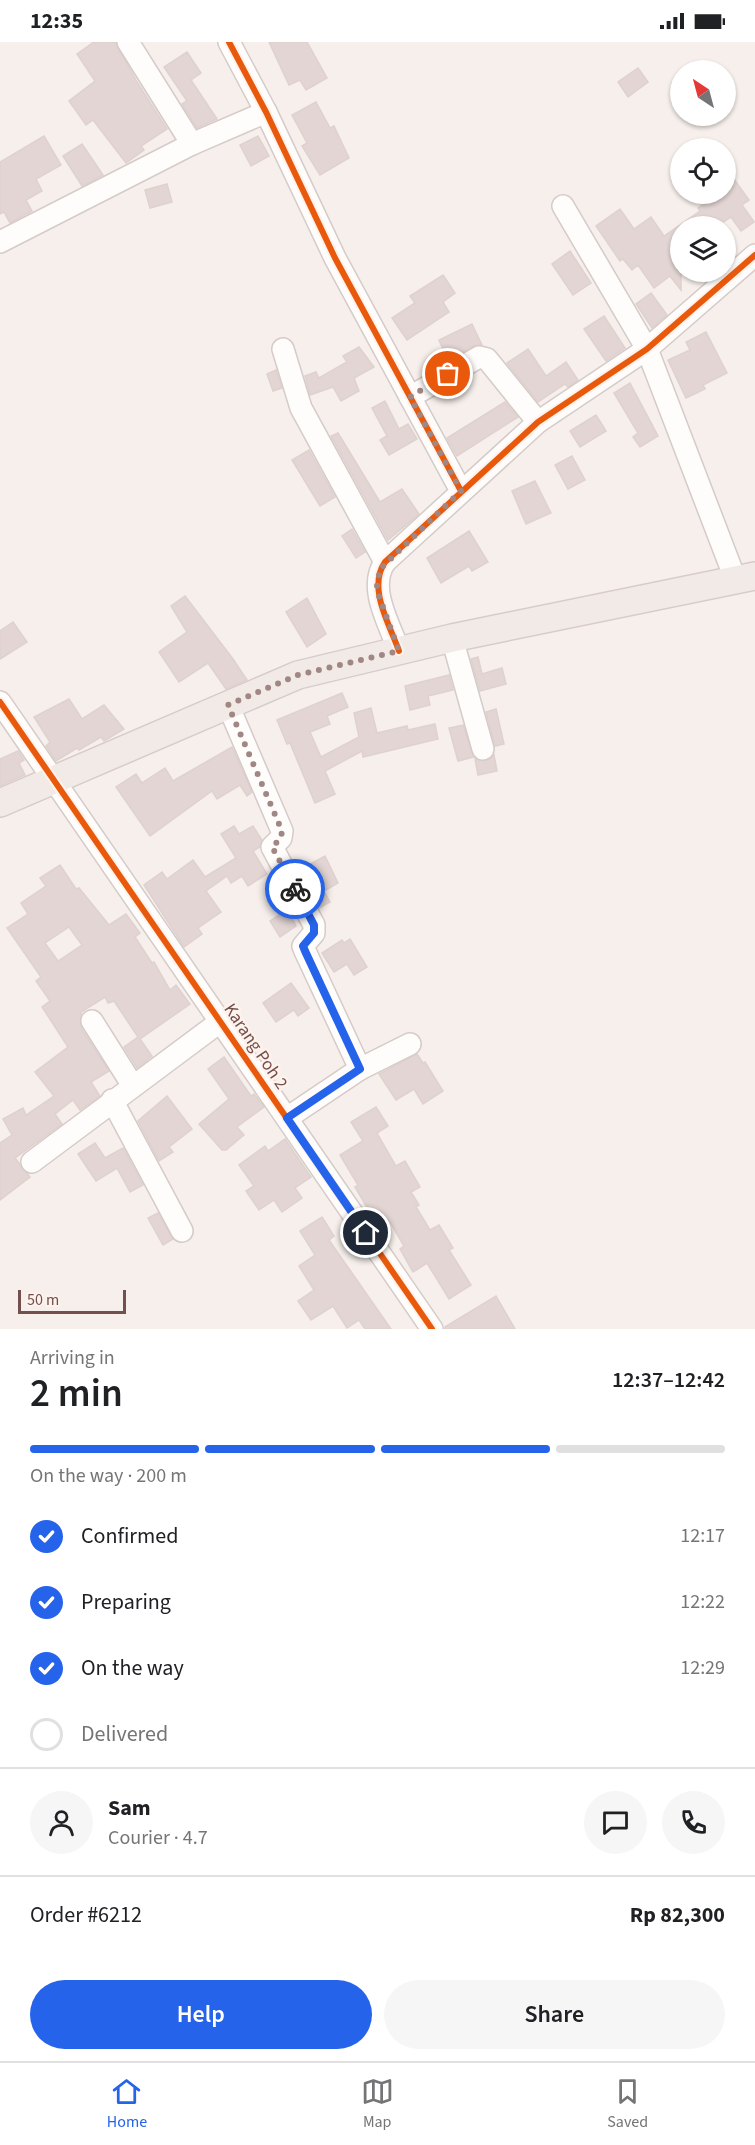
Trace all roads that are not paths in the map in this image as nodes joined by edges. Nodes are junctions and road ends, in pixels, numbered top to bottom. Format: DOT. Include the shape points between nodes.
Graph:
graph roads {
  1 [pos="128,42"];
  2 [pos="230,42"];
  3 [pos="266,112"];
  4 [pos="192,144"];
  5 [pos="563,206"];
  6 [pos="0,242"];
  7 [pos="755,255"];
  8 [pos="283,349"];
  9 [pos="647,349"];
  10 [pos="410,397"];
  11 [pos="538,422"];
  12 [pos="461,491"];
  13 [pos="385,562"];
  14 [pos="745,579"];
  15 [pos="452,638"];
  16 [pos="399,651"];
  17 [pos="0,702"];
  18 [pos="228,705"];
  19 [pos="483,749"];
  20 [pos="53,782"];
  21 [pos="0,803"];
  22 [pos="92,1021"];
  23 [pos="221,1021"];
  24 [pos="410,1044"];
  25 [pos="360,1069"];
  26 [pos="133,1086"];
  27 [pos="112,1100"];
  28 [pos="287,1118"];
  29 [pos="32,1162"];
  30 [pos="182,1231"];
  31 [pos="432,1329"];
  1 -- 4 [label="street"];
  2 -- 3 [label="street"];
  3 -- 4 [label="street"];
  3 -- 10 [label="street" via="334,258"];
  4 -- 6 [label="street"];
  5 -- 9 [label="street"];
  7 -- 9 [label="street"];
  8 -- 13 [label="street" via="301,408"];
  9 -- 11 [label="street"];
  9 -- 14 [label="street"];
  10 -- 11 [label="street" via="479,357 487,359"];
  10 -- 12 [label="street"];
  11 -- 12 [label="street"];
  12 -- 13 [label="street"];
  13 -- 16 [label="street" via="377,586"];
  14 -- 15 [label="main road"];
  15 -- 16 [label="main road"];
  15 -- 19 [label="street"];
  16 -- 18 [label="main road" via="298,675"];
  17 -- 20 [label="street, Karang Poh 2"];
  18 -- 20 [label="main road"];
  18 -- 25 [label="street" via="282,831 272,847 314,925 314,933 303,946"];
  20 -- 21 [label="main road"];
  20 -- 23 [label="street, Karang Poh 2"];
  22 -- 26 [label="street"];
  23 -- 26 [label="street"];
  23 -- 28 [label="street, Karang Poh 2"];
  24 -- 25 [label="street"];
  25 -- 28 [label="street"];
  26 -- 27 [label="street"];
  27 -- 29 [label="street"];
  27 -- 30 [label="street"];
  28 -- 31 [label="street, Karang Poh 2"];
}
